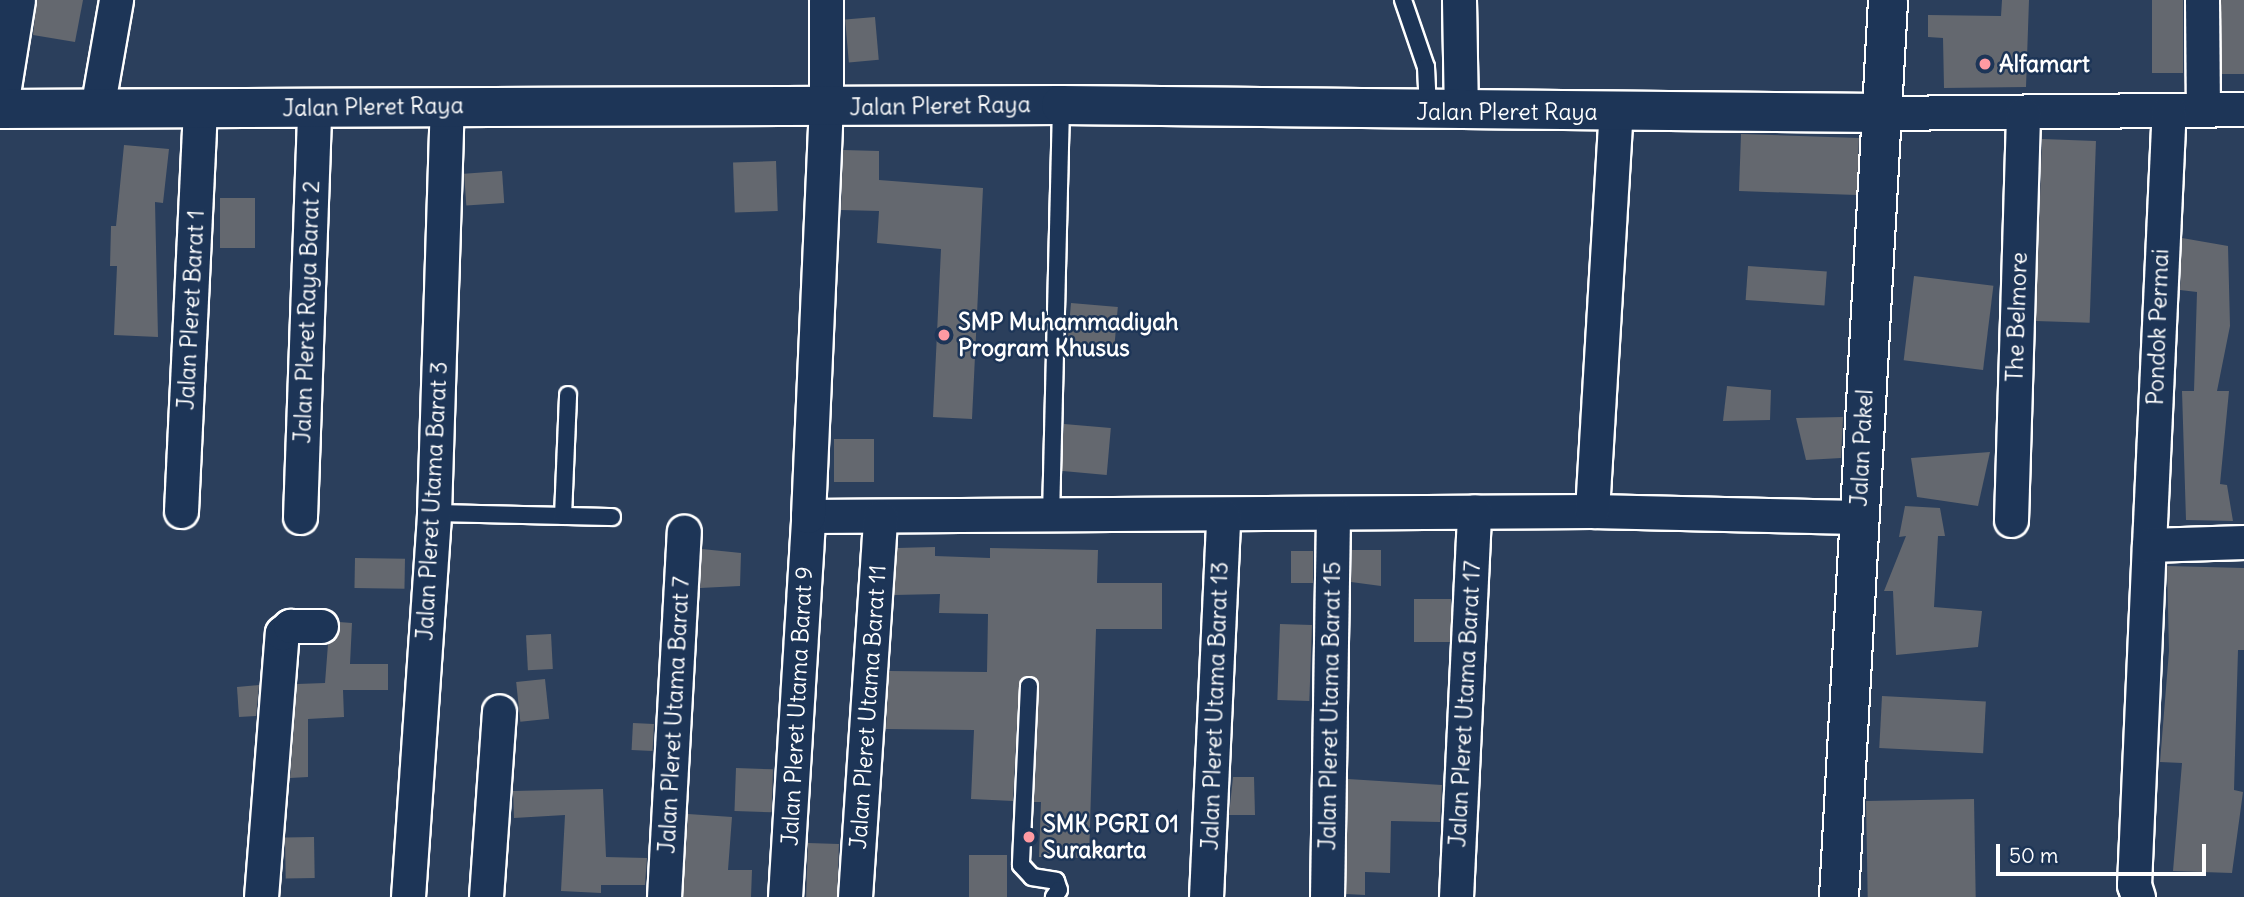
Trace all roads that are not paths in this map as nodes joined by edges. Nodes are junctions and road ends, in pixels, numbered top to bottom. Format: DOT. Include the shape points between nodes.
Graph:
graph roads {
  1 [pos="16,0"];
  2 [pos="116,0"];
  3 [pos="826,0"];
  4 [pos="1403,0"];
  5 [pos="1459,0"];
  6 [pos="1888,0"];
  7 [pos="2202,0"];
  8 [pos="0,100"];
  9 [pos="447,105"];
  10 [pos="1061,105"];
  11 [pos="314,107"];
  12 [pos="826,107"];
  13 [pos="200,109"];
  14 [pos="2203,109"];
  15 [pos="2244,109"];
  16 [pos="0,110"];
  17 [pos="97,110"];
  18 [pos="2169,110"];
  19 [pos="1444,111"];
  20 [pos="1616,112"];
  21 [pos="1881,113"];
  22 [pos="2023,114"];
  23 [pos="568,395"];
  24 [pos="1474,510"];
  25 [pos="181,511"];
  26 [pos="1592,511"];
  27 [pos="433,513"];
  28 [pos="1333,514"];
  29 [pos="563,516"];
  30 [pos="808,516"];
  31 [pos="1051,516"];
  32 [pos="1223,516"];
  33 [pos="300,517"];
  34 [pos="612,517"];
  35 [pos="880,517"];
  36 [pos="1859,517"];
  37 [pos="2011,520"];
  38 [pos="684,532"];
  39 [pos="2244,542"];
  40 [pos="2149,545"];
  41 [pos="321,626"];
  42 [pos="1029,686"];
  43 [pos="499,711"];
  44 [pos="261,897"];
  45 [pos="408,897"];
  46 [pos="485,897"];
  47 [pos="664,897"];
  48 [pos="785,897"];
  49 [pos="855,897"];
  50 [pos="1054,897"];
  51 [pos="1206,897"];
  52 [pos="1327,897"];
  53 [pos="1456,897"];
  54 [pos="1839,897"];
  55 [pos="2138,897"];
  1 -- 8 [label="street"];
  2 -- 17 [label="street"];
  3 -- 12 [label="street, Jalan Pleret Utama Barat 9"];
  4 -- 19 [label="lane"];
  5 -- 19 [label="street"];
  6 -- 21 [label="street, Jalan Pakel"];
  7 -- 14 [label="street"];
  9 -- 11 [label="street, Jalan Pleret Raya"];
  9 -- 12 [label="street, Jalan Pleret Raya"];
  9 -- 27 [label="street, Jalan Pleret Utama Barat 3"];
  10 -- 12 [label="street, Jalan Pleret Raya"];
  10 -- 19 [label="street, Jalan Pleret Raya"];
  10 -- 31 [label="lane"];
  11 -- 13 [label="street, Jalan Pleret Raya"];
  11 -- 33 [label="street, Jalan Pleret Raya Barat 2"];
  12 -- 30 [label="street, Jalan Pleret Utama Barat 9"];
  13 -- 17 [label="street, Jalan Pleret Raya"];
  13 -- 25 [label="street, Jalan Pleret Barat 1"];
  14 -- 15 [label="street"];
  14 -- 18 [label="street"];
  16 -- 17 [label="street, Jalan Pleret Raya"];
  18 -- 22 [label="street"];
  18 -- 40 [label="street, Pondok Permai"];
  19 -- 20 [label="street, Jalan Pleret Raya"];
  20 -- 21 [label="street, Jalan Pleret Raya"];
  20 -- 26 [label="street"];
  21 -- 22 [label="street"];
  21 -- 36 [label="street, Jalan Pakel"];
  22 -- 37 [label="street, The Belmore"];
  23 -- 29 [label="lane"];
  24 -- 26 [label="street"];
  24 -- 28 [label="street"];
  24 -- 53 [label="street, Jalan Pleret Utama Barat 17"];
  26 -- 36 [label="street"];
  27 -- 29 [label="lane"];
  27 -- 45 [label="street, Jalan Pleret Utama Barat 3"];
  28 -- 32 [label="street"];
  28 -- 52 [label="street, Jalan Pleret Utama Barat 15"];
  29 -- 34 [label="lane"];
  30 -- 35 [label="street"];
  30 -- 48 [label="street, Jalan Pleret Utama Barat 9"];
  31 -- 32 [label="street"];
  31 -- 35 [label="street"];
  32 -- 51 [label="street, Jalan Pleret Utama Barat 13"];
  35 -- 49 [label="street, Jalan Pleret Utama Barat 11"];
  36 -- 54 [label="street, Jalan Pakel"];
  38 -- 47 [label="street, Jalan Pleret Utama Barat 7"];
  39 -- 40 [label="street"];
  40 -- 55 [label="street, Pondok Permai" via="2134,885"];
  41 -- 44 [label="street" via="290,626 282,633"];
  42 -- 50 [label="lane" via="1021,865 1032,877 1056,881 1059,890"];
  43 -- 46 [label="street"];
}
